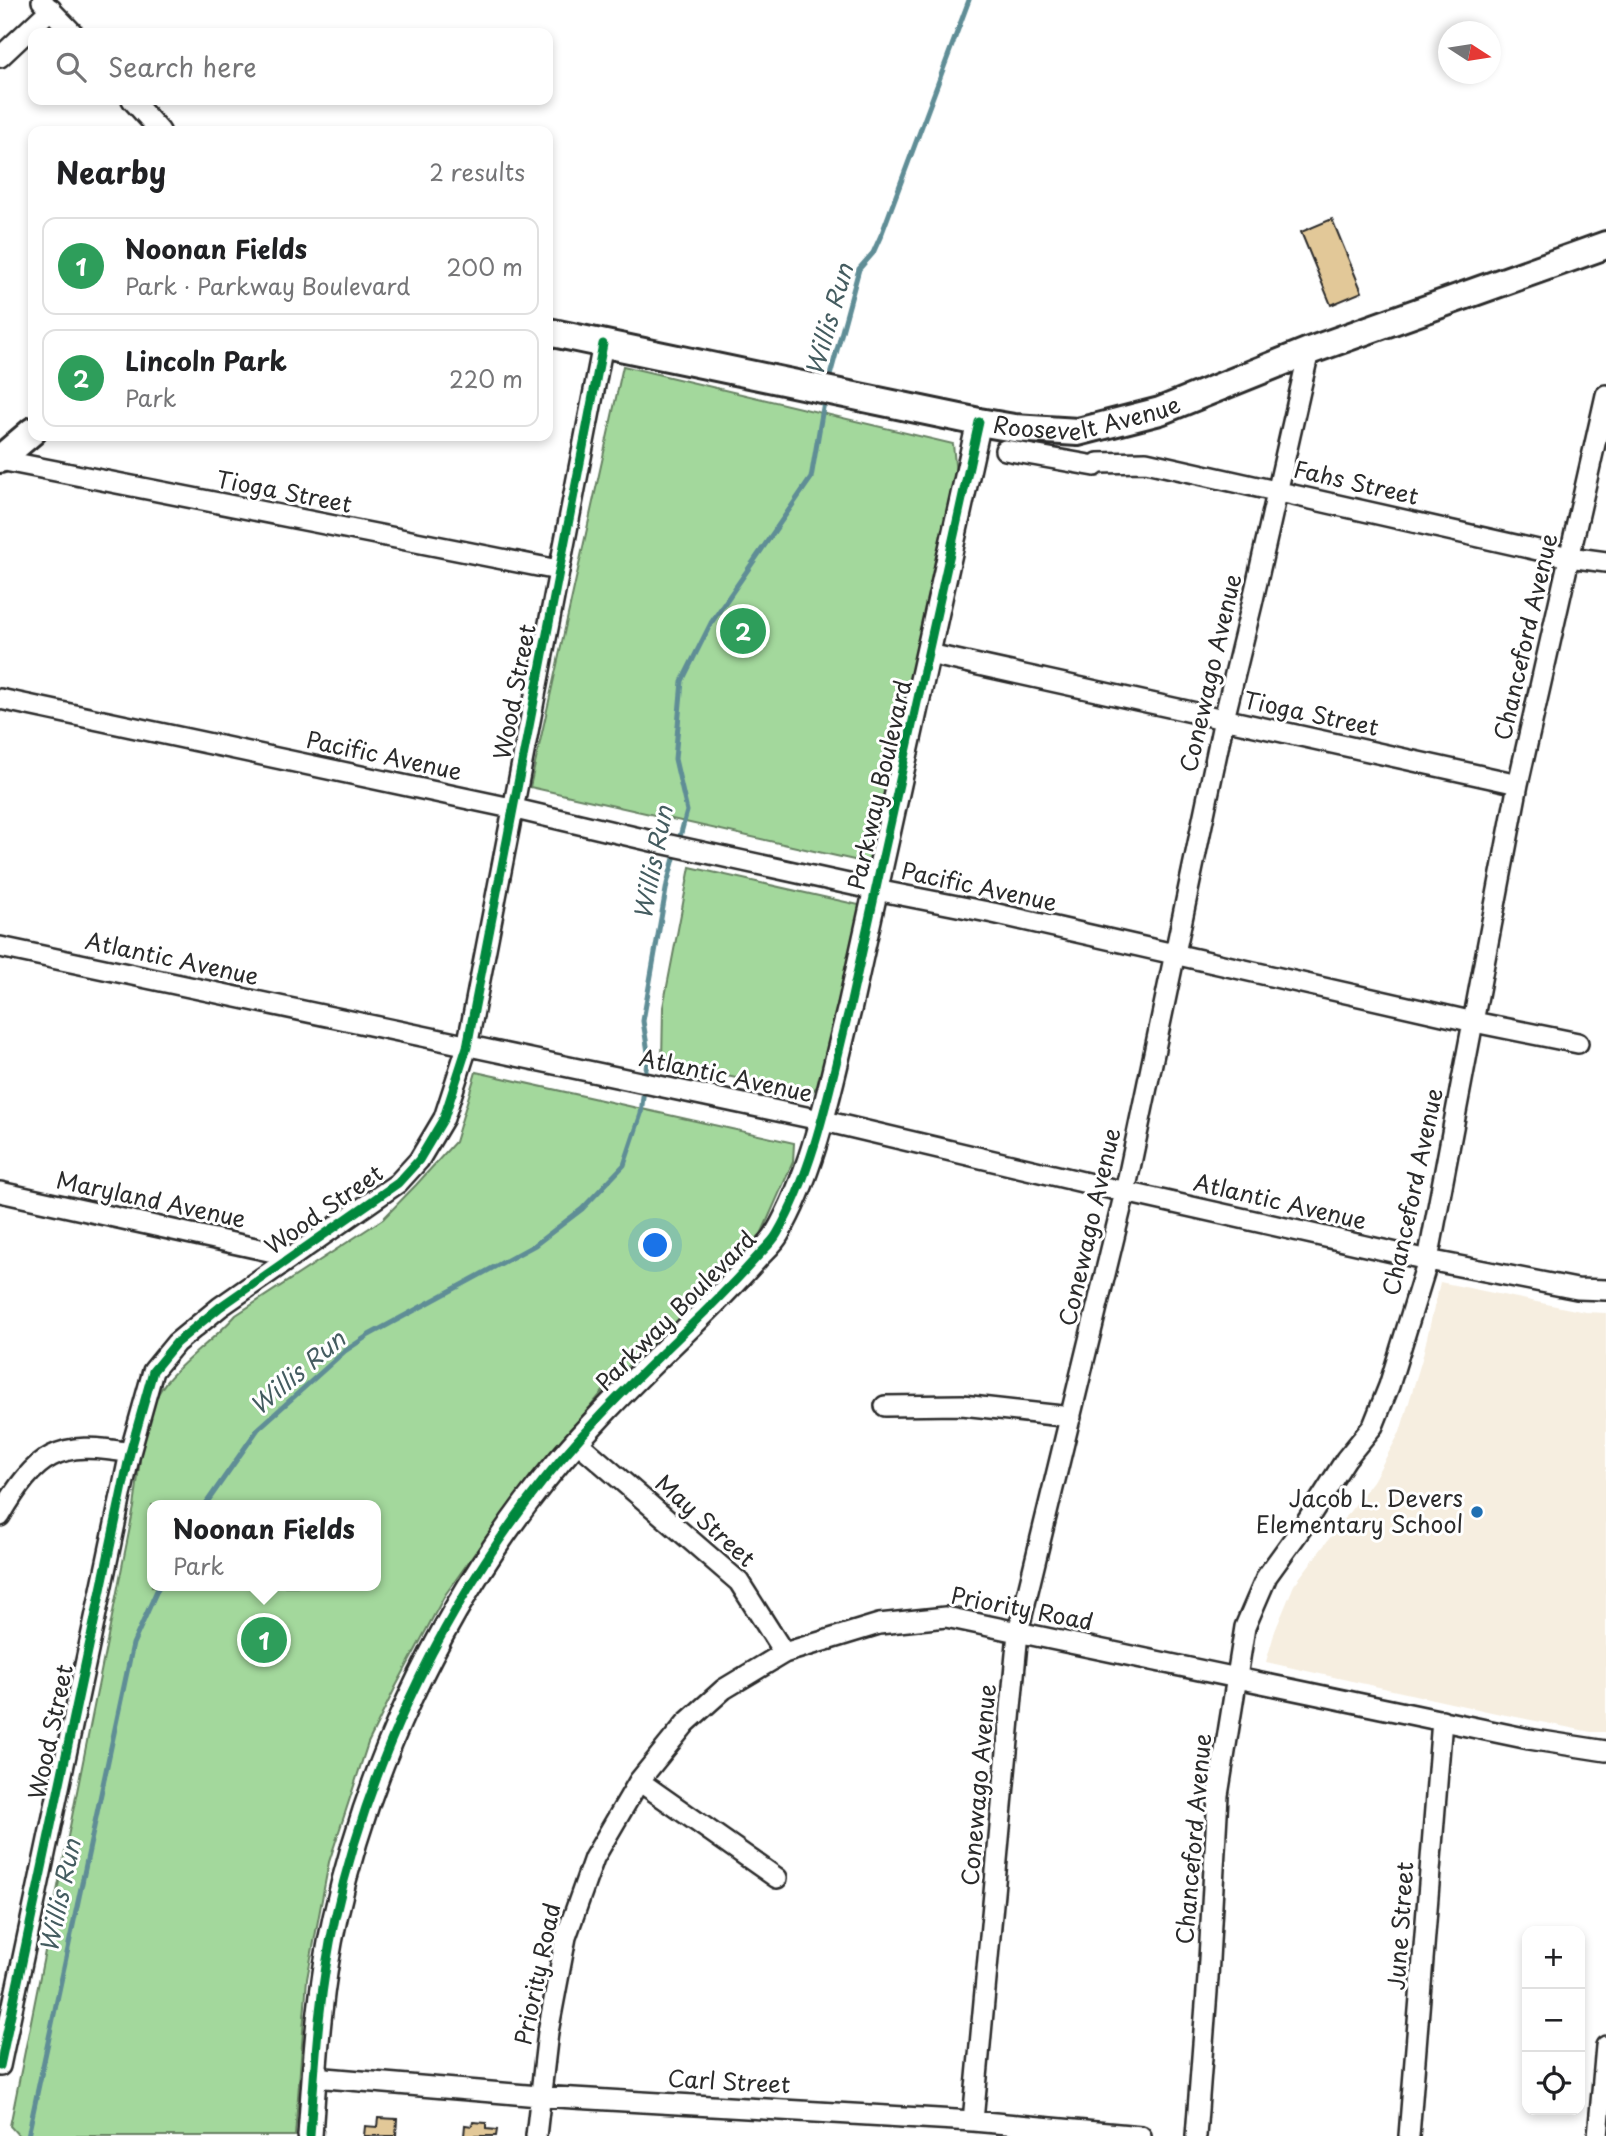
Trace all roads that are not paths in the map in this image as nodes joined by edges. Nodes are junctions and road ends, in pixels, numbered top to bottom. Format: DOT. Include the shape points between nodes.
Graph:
graph roads {
  1 [pos="46,4"];
  2 [pos="68,28"];
  3 [pos="0,57"];
  4 [pos="137,105"];
  5 [pos="155,126"];
  6 [pos="1606,245"];
  7 [pos="553,333"];
  8 [pos="603,344"];
  9 [pos="1309,351"];
  10 [pos="1606,395"];
  11 [pos="979,422"];
  12 [pos="28,435"];
  13 [pos="1005,450"];
  14 [pos="0,460"];
  15 [pos="1278,490"];
  16 [pos="1569,557"];
  17 [pos="1606,562"];
  18 [pos="558,570"];
  19 [pos="929,654"];
  20 [pos="0,699"];
  21 [pos="1224,719"];
  22 [pos="1518,785"];
  23 [pos="511,808"];
  24 [pos="876,891"];
  25 [pos="0,947"];
  26 [pos="1173,954"];
  27 [pos="1474,1022"];
  28 [pos="1578,1043"];
  29 [pos="467,1047"];
  30 [pos="820,1120"];
  31 [pos="0,1192"];
  32 [pos="1125,1192"];
  33 [pos="292,1256"];
  34 [pos="1428,1260"];
  35 [pos="1606,1290"];
  36 [pos="886,1406"];
  37 [pos="1071,1417"];
  38 [pos="576,1441"];
  39 [pos="130,1454"];
  40 [pos="0,1516"];
  41 [pos="1018,1632"];
  42 [pos="783,1653"];
  43 [pos="1235,1677"];
  44 [pos="1442,1720"];
  45 [pos="1606,1751"];
  46 [pos="639,1781"];
  47 [pos="777,1878"];
  48 [pos="1606,2046"];
  49 [pos="0,2066"];
  50 [pos="314,2077"];
  51 [pos="539,2096"];
  52 [pos="972,2121"];
  53 [pos="310,2136"];
  54 [pos="536,2136"];
  55 [pos="1141,2136"];
  56 [pos="1196,2136"];
  57 [pos="1409,2136"];
  58 [pos="1598,2136"];
  1 -- 2 [label="street"];
  1 -- 3 [label="street"];
  4 -- 5 [label="street"];
  6 -- 9 [label="main road, Roosevelt Avenue"];
  7 -- 8 [label="main road, Roosevelt Avenue"];
  8 -- 11 [label="main road, Roosevelt Avenue"];
  8 -- 18 [label="street, Wood Street"];
  9 -- 11 [label="main road, Roosevelt Avenue" via="1160,411 1078,432"];
  9 -- 15 [label="street, Conewago Avenue"];
  10 -- 16 [label="street, Chanceford Avenue"];
  11 -- 19 [label="street, Parkway Boulevard"];
  12 -- 14 [label="main road"];
  13 -- 15 [label="street, Fahs Street" via="1095,466 1146,462"];
  14 -- 18 [label="street, Tioga Street"];
  15 -- 16 [label="street, Fahs Street"];
  15 -- 21 [label="street, Conewago Avenue"];
  16 -- 17 [label="street, Fahs Street"];
  16 -- 22 [label="street, Chanceford Avenue"];
  18 -- 23 [label="street, Wood Street"];
  19 -- 21 [label="street, Tioga Street"];
  19 -- 24 [label="street, Parkway Boulevard"];
  20 -- 23 [label="street, Pacific Avenue"];
  21 -- 22 [label="street, Tioga Street"];
  21 -- 26 [label="street, Conewago Avenue"];
  22 -- 27 [label="street, Chanceford Avenue"];
  23 -- 24 [label="street, Pacific Avenue"];
  23 -- 29 [label="street, Wood Street"];
  24 -- 26 [label="street, Pacific Avenue"];
  24 -- 30 [label="street, Parkway Boulevard"];
  25 -- 29 [label="street, Atlantic Avenue"];
  26 -- 27 [label="street, Pacific Avenue"];
  26 -- 32 [label="street, Conewago Avenue"];
  27 -- 28 [label="street, Pacific Avenue"];
  27 -- 34 [label="street, Chanceford Avenue"];
  29 -- 30 [label="street, Atlantic Avenue"];
  29 -- 33 [label="street, Wood Street" via="444,1118 419,1160 398,1183"];
  30 -- 32 [label="street, Atlantic Avenue"];
  30 -- 38 [label="street, Parkway Boulevard" via="800,1184 776,1236"];
  31 -- 33 [label="street, Maryland Avenue"];
  32 -- 34 [label="street, Atlantic Avenue"];
  32 -- 37 [label="street, Conewago Avenue"];
  33 -- 39 [label="street, Wood Street" via="211,1314 176,1343 153,1371"];
  34 -- 35 [label="street, Atlantic Avenue" via="1577,1289"];
  34 -- 43 [label="street, Chanceford Avenue" via="1373,1426 1267,1576 1245,1627"];
  36 -- 37 [label="street" via="962,1405"];
  37 -- 41 [label="street, Conewago Avenue"];
  38 -- 42 [label="street, May Street" via="739,1582"];
  38 -- 50 [label="street, Parkway Boulevard" via="498,1542 440,1638 407,1704 363,1817 341,1893 326,1967"];
  39 -- 40 [label="street" via="99,1447 46,1457 23,1479"];
  39 -- 49 [label="street, Wood Street"];
  41 -- 42 [label="street, Priority Road" via="946,1617 879,1624"];
  41 -- 43 [label="street, Priority Road"];
  41 -- 52 [label="street, Conewago Avenue"];
  42 -- 46 [label="street, Priority Road" via="724,1689 686,1723"];
  43 -- 44 [label="street, Priority Road"];
  43 -- 56 [label="street, Chanceford Avenue" via="1218,1795"];
  44 -- 45 [label="street, Priority Road"];
  44 -- 57 [label="street, June Street"];
  46 -- 47 [label="street"];
  46 -- 51 [label="street, Priority Road" via="594,1858 566,1937"];
  48 -- 58 [label="street"];
  50 -- 51 [label="street, Carl Street"];
  50 -- 53 [label="street, Parkway Boulevard"];
  51 -- 52 [label="street, Carl Street"];
  51 -- 54 [label="street, Priority Road"];
  52 -- 55 [label="street, Carl Street"];
}
